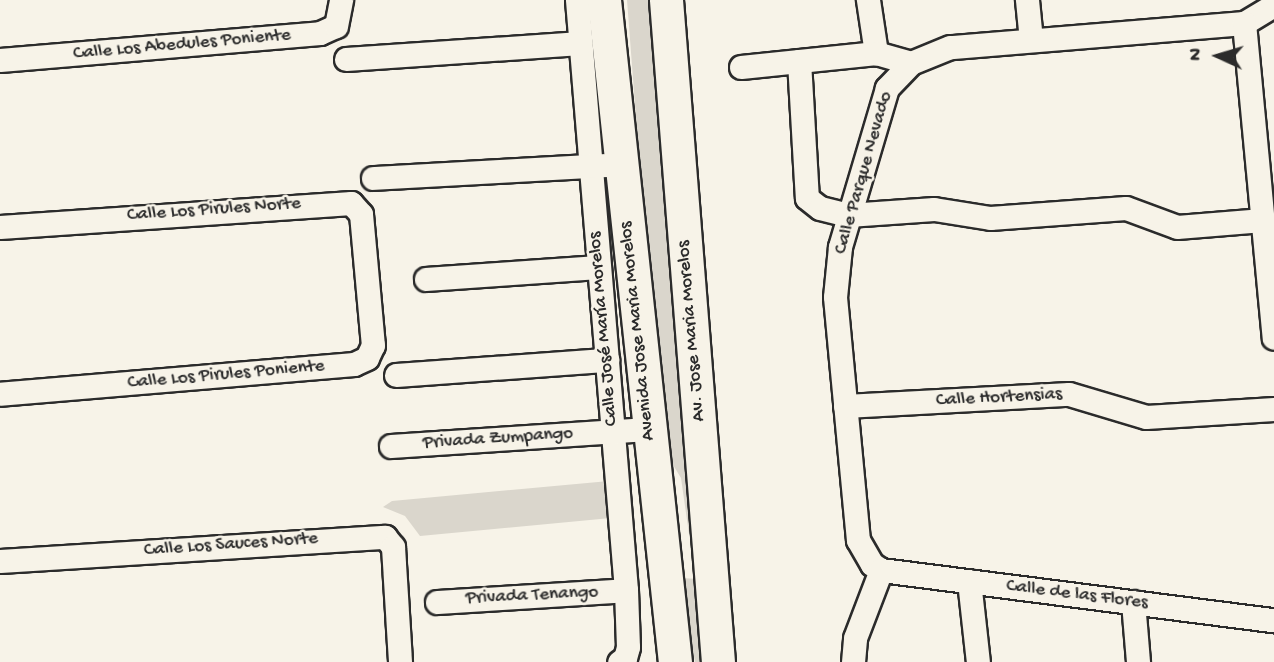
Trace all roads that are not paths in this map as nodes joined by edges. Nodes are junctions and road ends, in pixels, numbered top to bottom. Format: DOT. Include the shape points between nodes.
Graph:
graph roads {
  1 [pos="341,0"];
  2 [pos="577,0"];
  3 [pos="604,0"];
  4 [pos="666,0"];
  5 [pos="868,0"];
  6 [pos="1027,0"];
  7 [pos="1274,5"];
  8 [pos="1244,23"];
  9 [pos="1031,40"];
  10 [pos="580,43"];
  11 [pos="876,53"];
  12 [pos="346,59"];
  13 [pos="0,60"];
  14 [pos="799,61"];
  15 [pos="911,63"];
  16 [pos="741,67"];
  17 [pos="1264,126"];
  18 [pos="605,165"];
  19 [pos="373,178"];
  20 [pos="848,215"];
  21 [pos="1263,220"];
  22 [pos="0,227"];
  23 [pos="598,267"];
  24 [pos="370,276"];
  25 [pos="426,279"];
  26 [pos="1273,325"];
  27 [pos="607,359"];
  28 [pos="396,375"];
  29 [pos="0,394"];
  30 [pos="845,406"];
  31 [pos="1274,409"];
  32 [pos="647,429"];
  33 [pos="612,431"];
  34 [pos="391,446"];
  35 [pos="653,489"];
  36 [pos="0,561"];
  37 [pos="710,561"];
  38 [pos="881,570"];
  39 [pos="969,581"];
  40 [pos="626,590"];
  41 [pos="438,602"];
  42 [pos="1133,602"];
  43 [pos="1274,620"];
  44 [pos="622,660"];
  45 [pos="400,662"];
  46 [pos="675,662"];
  47 [pos="718,662"];
  48 [pos="853,662"];
  49 [pos="978,662"];
  50 [pos="1138,662"];
  1 -- 13 [label="street, Calle Los Abedules Poniente" via="336,26 320,33"];
  2 -- 10 [label="street, Calle José María Morelos"];
  3 -- 18 [label="main road, Avenida Jose Maria Morelos"];
  4 -- 37 [label="main road, Av. Jose Maria Morelos"];
  5 -- 11 [label="street"];
  6 -- 9 [label="street"];
  7 -- 8 [label="street, Calle Parque Nevado"];
  8 -- 9 [label="street, Calle Parque Nevado"];
  8 -- 17 [label="street"];
  9 -- 15 [label="street, Calle Parque Nevado" via="950,47"];
  10 -- 12 [label="street"];
  10 -- 18 [label="street, Calle José María Morelos"];
  11 -- 14 [label="street"];
  11 -- 15 [label="street"];
  14 -- 16 [label="street"];
  14 -- 20 [label="street" via="807,198 811,205"];
  15 -- 20 [label="street, Calle Parque Nevado" via="887,88"];
  17 -- 21 [label="street"];
  18 -- 19 [label="street"];
  18 -- 23 [label="street, Calle José María Morelos"];
  18 -- 32 [label="main road, Avenida Jose Maria Morelos"];
  20 -- 21 [label="street" via="934,209 990,218 1116,208 1177,227"];
  20 -- 30 [label="street, Calle Parque Nevado" via="835,297"];
  21 -- 26 [label="street"];
  22 -- 24 [label="street, Calle Los Pirules Norte" via="339,201 351,203 361,214"];
  23 -- 25 [label="street"];
  23 -- 27 [label="street, Calle José María Morelos"];
  24 -- 29 [label="street, Calle Los Pirules Poniente" via="373,345 367,358 354,364"];
  27 -- 28 [label="street"];
  27 -- 33 [label="street, Calle José María Morelos"];
  30 -- 31 [label="street, Calle Hortensias" via="1069,394 1146,417"];
  30 -- 38 [label="street, Calle Parque Nevado" via="858,540 862,552"];
  32 -- 33 [label="street, Privada Zumpango"];
  32 -- 35 [label="main road, Avenida Jose Maria Morelos"];
  33 -- 34 [label="street, Privada Zumpango"];
  33 -- 40 [label="street, Calle José María Morelos"];
  35 -- 37 [label="main road" via="667,511 676,556 685,564"];
  35 -- 46 [label="main road, Avenida Jose Maria Morelos"];
  36 -- 45 [label="street, Calle Los Sauces Norte" via="385,537 393,547"];
  37 -- 47 [label="main road, Av. Jose Maria Morelos"];
  38 -- 39 [label="street, Calle de las Flores"];
  38 -- 48 [label="street" via="855,638"];
  39 -- 42 [label="street, Calle de las Flores"];
  39 -- 49 [label="street"];
  40 -- 41 [label="street, Privada Tenango"];
  40 -- 44 [label="street, Calle José María Morelos"];
  42 -- 43 [label="street, Calle de las Flores"];
  42 -- 50 [label="street"];
}
